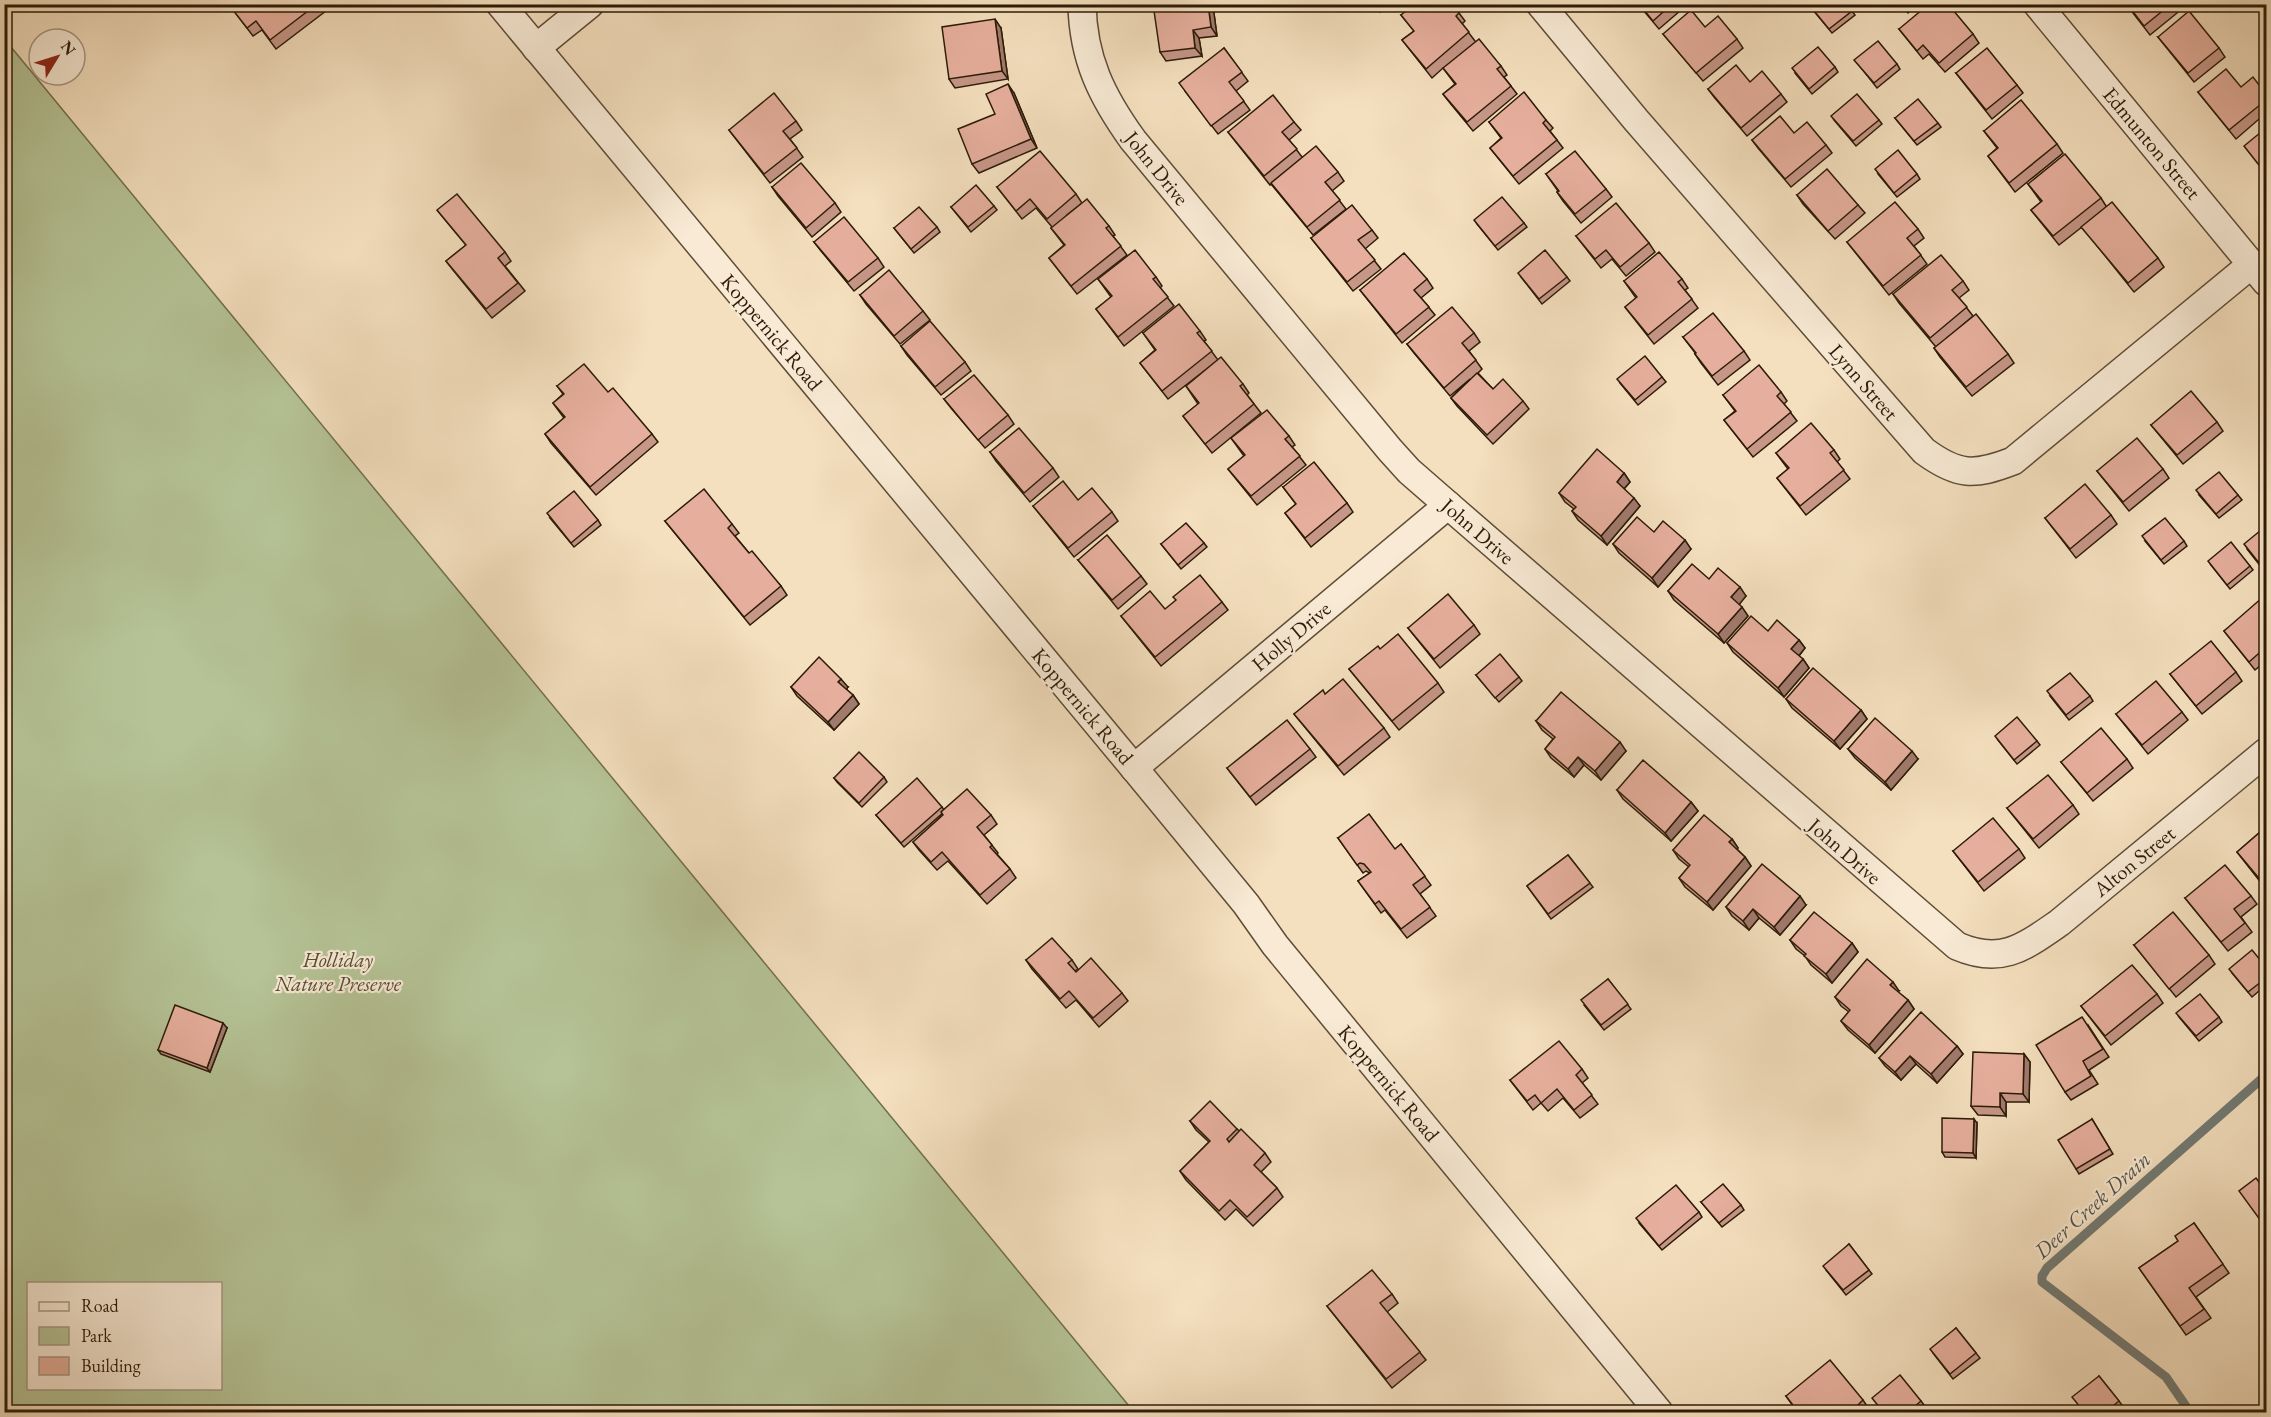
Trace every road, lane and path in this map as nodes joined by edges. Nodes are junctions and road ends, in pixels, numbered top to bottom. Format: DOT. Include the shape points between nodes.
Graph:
graph roads {
  1 [pos="500,4"];
  2 [pos="590,4"];
  3 [pos="1082,4"];
  4 [pos="1540,4"];
  5 [pos="2037,4"];
  6 [pos="536,48"];
  7 [pos="2259,273"];
  8 [pos="1448,505"];
  9 [pos="2266,752"];
  10 [pos="1134,768"];
  11 [pos="1992,955"];
  12 [pos="1659,1413"];
  1 -- 6 [label="street, Koppernick Road"];
  2 -- 6 [label="street"];
  3 -- 8 [label="street, John Drive" via="1088,56 1100,88 1133,140 1390,450"];
  4 -- 7 [label="street, Lynn Street" via="1924,451 1943,465 1976,472 2013,461"];
  5 -- 7 [label="street, Edmunton Street"];
  6 -- 10 [label="street, Koppernick Road"];
  8 -- 10 [label="street, Holly Drive"];
  8 -- 11 [label="street, John Drive" via="1944,938 1970,952"];
  9 -- 11 [label="street, Alton Street" via="2059,923 2024,947"];
  10 -- 12 [label="street, Koppernick Road"];
}
